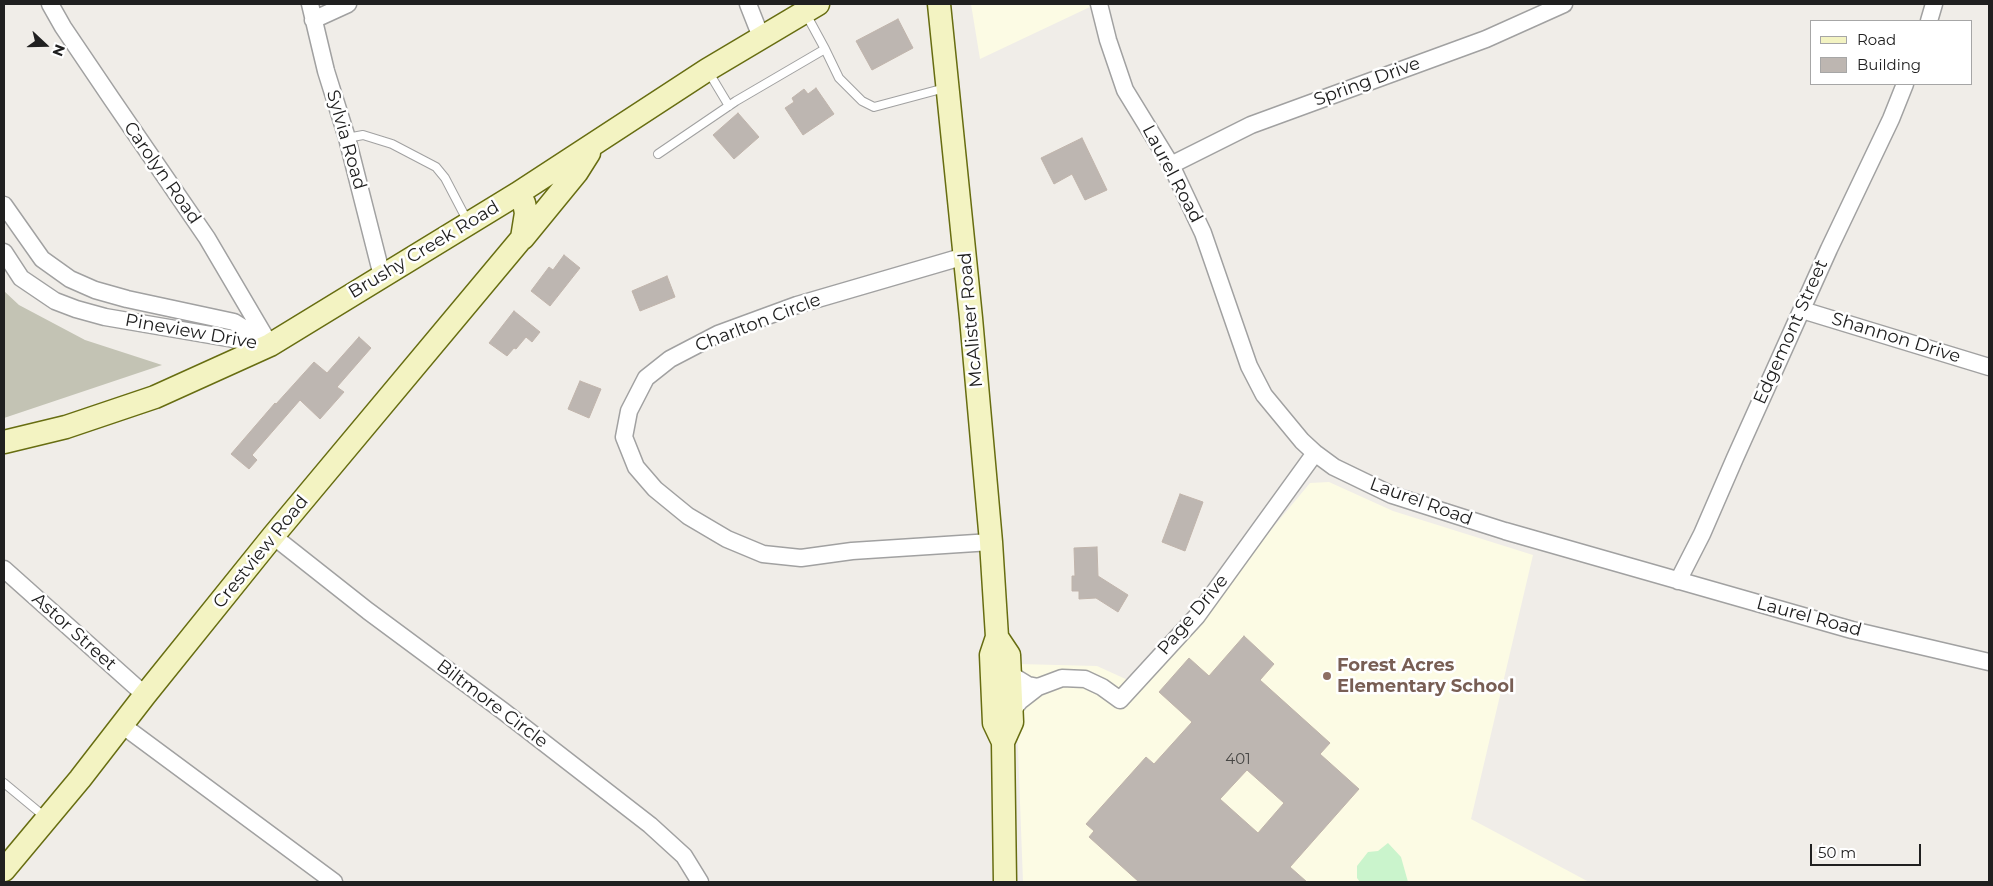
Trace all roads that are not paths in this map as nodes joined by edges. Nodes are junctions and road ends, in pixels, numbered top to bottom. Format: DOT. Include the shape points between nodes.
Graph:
graph roads {
  1 [pos="50,4"];
  2 [pos="348,4"];
  3 [pos="748,4"];
  4 [pos="939,4"];
  5 [pos="1100,4"];
  6 [pos="1564,4"];
  7 [pos="1934,4"];
  8 [pos="812,8"];
  9 [pos="311,12"];
  10 [pos="1929,20"];
  11 [pos="761,38"];
  12 [pos="825,50"];
  13 [pos="707,70"];
  14 [pos="1905,85"];
  15 [pos="947,87"];
  16 [pos="728,106"];
  17 [pos="347,138"];
  18 [pos="594,145"];
  19 [pos="658,154"];
  20 [pos="1171,165"];
  21 [pos="517,194"];
  22 [pos="4,205"];
  23 [pos="468,224"];
  24 [pos="522,238"];
  25 [pos="4,252"];
  26 [pos="965,256"];
  27 [pos="382,276"];
  28 [pos="1802,310"];
  29 [pos="270,345"];
  30 [pos="1989,367"];
  31 [pos="4,442"];
  32 [pos="1315,454"];
  33 [pos="273,536"];
  34 [pos="991,542"];
  35 [pos="4,569"];
  36 [pos="1678,581"];
  37 [pos="997,637"];
  38 [pos="1989,662"];
  39 [pos="1010,674"];
  40 [pos="1038,687"];
  41 [pos="145,695"];
  42 [pos="1012,712"];
  43 [pos="122,725"];
  44 [pos="1004,742"];
  45 [pos="4,783"];
  46 [pos="47,819"];
  47 [pos="4,870"];
  48 [pos="334,882"];
  49 [pos="700,882"];
  50 [pos="1005,882"];
  1 -- 29 [label="street, Carolyn Road" via="207,238"];
  2 -- 9 [label="street"];
  3 -- 11 [label="street"];
  4 -- 15 [label="street, McAlister Road"];
  5 -- 20 [label="street, Laurel Road" via="1125,90"];
  6 -- 20 [label="street, Spring Drive" via="1486,39 1251,125"];
  7 -- 10 [label="street"];
  8 -- 11 [label="street, Brushy Creek Road"];
  8 -- 12 [label="lane"];
  9 -- 17 [label="street, Sylvia Road"];
  11 -- 13 [label="street, Brushy Creek Road"];
  12 -- 15 [label="lane" via="839,78 862,102 874,107"];
  12 -- 16 [label="lane"];
  13 -- 16 [label="lane"];
  13 -- 18 [label="street, Brushy Creek Road"];
  14 -- 28 [label="street, Edgemont Street"];
  15 -- 26 [label="street, McAlister Road"];
  16 -- 19 [label="lane"];
  17 -- 23 [label="lane" via="363,135 392,144 436,167"];
  17 -- 27 [label="street, Sylvia Road"];
  18 -- 21 [label="street, Brushy Creek Road"];
  18 -- 24 [label="street, Crestview Road" via="577,172"];
  20 -- 32 [label="street, Laurel Road" via="1203,233 1249,366 1264,395"];
  21 -- 23 [label="street, Brushy Creek Road"];
  21 -- 24 [label="street" via="526,212"];
  22 -- 29 [label="street, Pineview Drive" via="42,259 70,279 127,299 234,322"];
  23 -- 27 [label="street, Brushy Creek Road"];
  24 -- 33 [label="street, Crestview Road"];
  25 -- 29 [label="street, Pineview Drive" via="21,278 55,301 105,317"];
  26 -- 34 [label="street, McAlister Road"];
  26 -- 34 [label="street, Charlton Circle" via="797,305 718,334 670,359 646,378 629,411 624,438 636,466 655,489 696,521 763,554 801,558 852,551"];
  27 -- 29 [label="street, Brushy Creek Road"];
  28 -- 30 [label="street, Shannon Drive"];
  28 -- 36 [label="street, Edgemont Street"];
  29 -- 31 [label="street, Brushy Creek Road" via="155,397 66,427"];
  32 -- 36 [label="street, Laurel Road" via="1392,495"];
  32 -- 40 [label="street, Page Drive" via="1197,616 1120,700 1085,679 1062,678"];
  33 -- 41 [label="street, Crestview Road"];
  33 -- 49 [label="street, Biltmore Circle" via="650,825 684,856"];
  34 -- 37 [label="street, McAlister Road"];
  35 -- 41 [label="street, Astor Street"];
  36 -- 38 [label="street, Laurel Road" via="1852,630"];
  37 -- 39 [label="street, McAlister Road" via="1009,655"];
  37 -- 44 [label="street, McAlister Road" via="990,655 994,723"];
  39 -- 40 [label="street"];
  39 -- 42 [label="street, McAlister Road"];
  40 -- 42 [label="street, Page Drive"];
  41 -- 43 [label="street, Crestview Road"];
  42 -- 44 [label="street, McAlister Road" via="1012,722"];
  43 -- 46 [label="street, Crestview Road"];
  43 -- 48 [label="street"];
  44 -- 50 [label="street, McAlister Road"];
  45 -- 46 [label="lane"];
  46 -- 47 [label="street, Crestview Road"];
}
